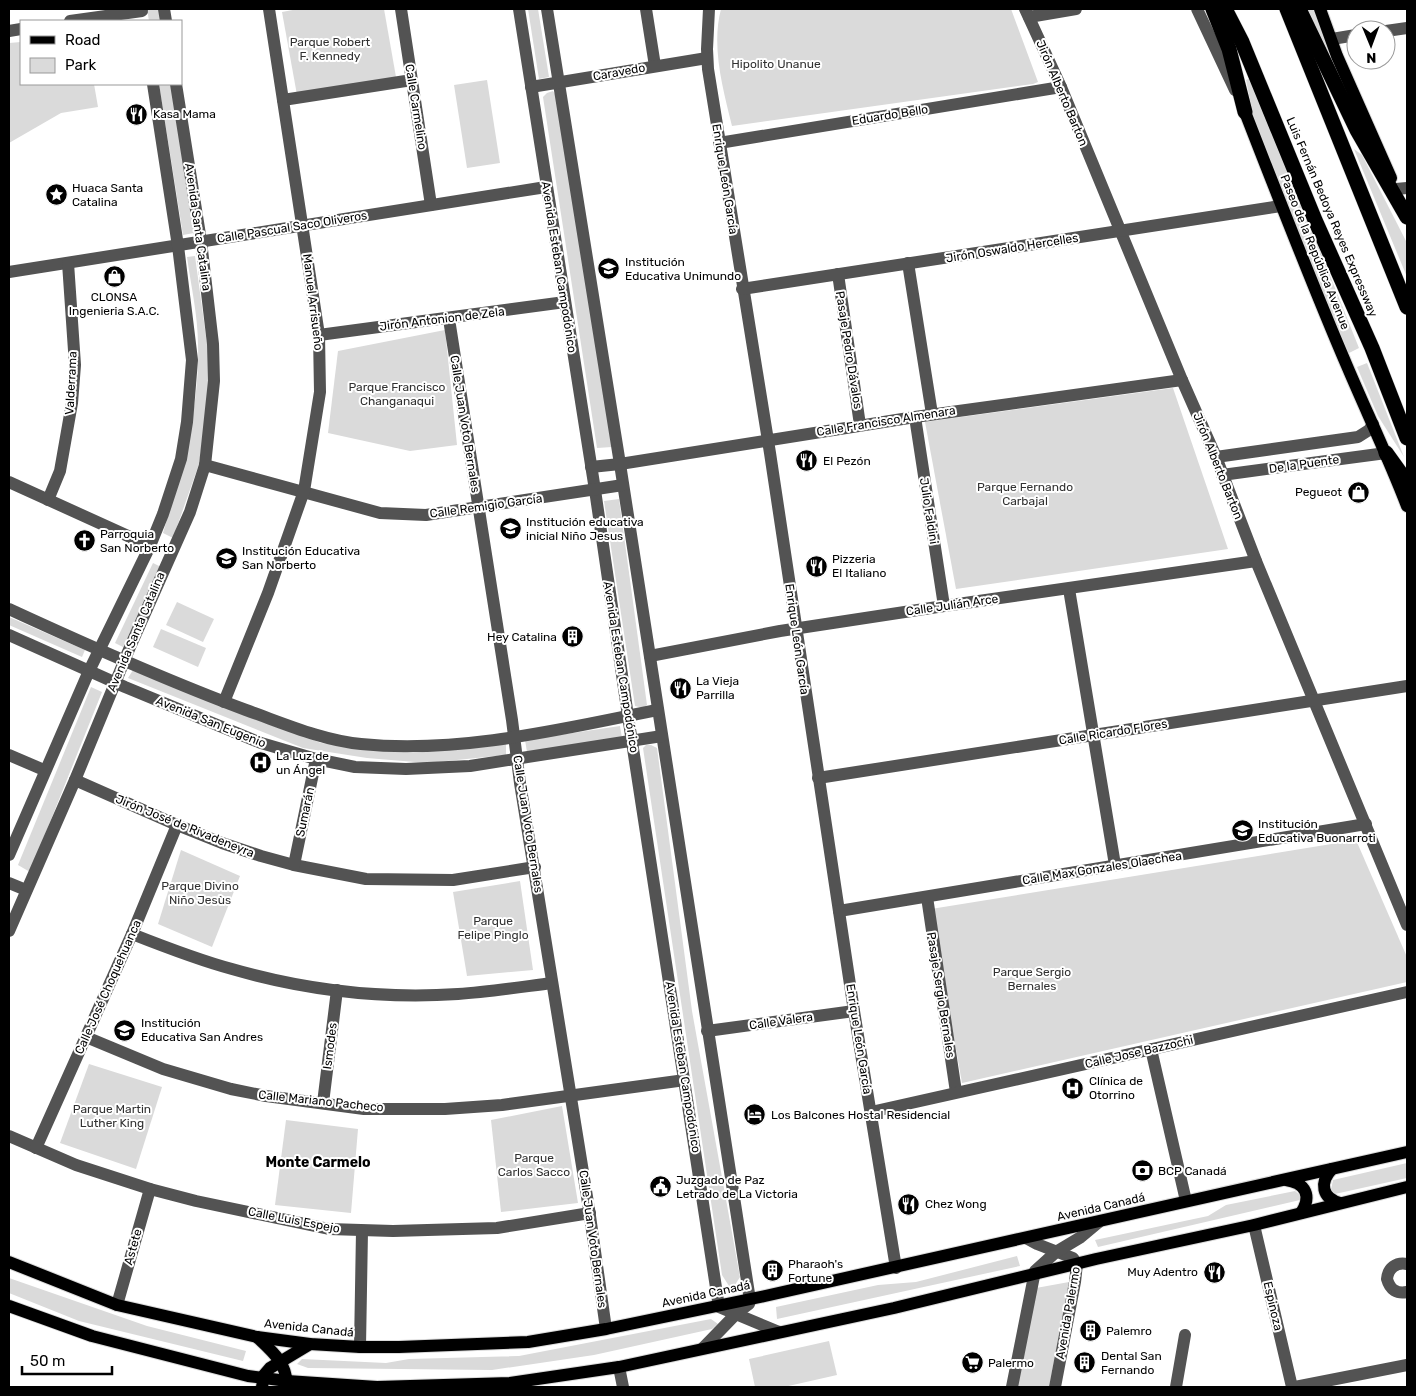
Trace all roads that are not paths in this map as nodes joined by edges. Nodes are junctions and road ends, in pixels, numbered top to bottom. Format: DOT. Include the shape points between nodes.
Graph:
graph roads {
  1 [pos="273,9"];
  2 [pos="401,9"];
  3 [pos="519,9"];
  4 [pos="547,9"];
  5 [pos="646,9"];
  6 [pos="709,9"];
  7 [pos="1076,9"];
  8 [pos="1197,9"];
  9 [pos="1213,9"];
  10 [pos="1225,9"];
  11 [pos="1287,9"];
  12 [pos="1299,9"];
  13 [pos="1320,9"];
  14 [pos="1027,13"];
  15 [pos="142,14"];
  16 [pos="80,20"];
  17 [pos="1346,37"];
  18 [pos="1332,39"];
  19 [pos="707,58"];
  20 [pos="656,66"];
  21 [pos="412,80"];
  22 [pos="559,82"];
  23 [pos="153,85"];
  24 [pos="176,85"];
  25 [pos="531,86"];
  26 [pos="1061,87"];
  27 [pos="283,100"];
  28 [pos="1245,112"];
  29 [pos="719,143"];
  30 [pos="546,186"];
  31 [pos="1402,189"];
  32 [pos="431,205"];
  33 [pos="1281,206"];
  34 [pos="1407,217"];
  35 [pos="303,225"];
  36 [pos="1120,231"];
  37 [pos="201,242"];
  38 [pos="178,246"];
  39 [pos="68,263"];
  40 [pos="908,263"];
  41 [pos="9,272"];
  42 [pos="838,274"];
  43 [pos="742,288"];
  44 [pos="565,302"];
  45 [pos="1407,307"];
  46 [pos="449,319"];
  47 [pos="319,335"];
  48 [pos="1182,380"];
  49 [pos="932,414"];
  50 [pos="915,416"];
  51 [pos="1374,424"];
  52 [pos="860,425"];
  53 [pos="1407,438"];
  54 [pos="767,440"];
  55 [pos="1386,453"];
  56 [pos="1216,457"];
  57 [pos="620,464"];
  58 [pos="205,466"];
  59 [pos="591,467"];
  60 [pos="1222,475"];
  61 [pos="9,482"];
  62 [pos="624,485"];
  63 [pos="1407,485"];
  64 [pos="595,490"];
  65 [pos="304,492"];
  66 [pos="48,500"];
  67 [pos="1407,506"];
  68 [pos="478,508"];
  69 [pos="150,546"];
  70 [pos="1256,561"];
  71 [pos="1069,589"];
  72 [pos="944,606"];
  73 [pos="9,609"];
  74 [pos="795,629"];
  75 [pos="9,635"];
  76 [pos="99,650"];
  77 [pos="650,656"];
  78 [pos="124,661"];
  79 [pos="89,671"];
  80 [pos="115,682"];
  81 [pos="1407,686"];
  82 [pos="1313,701"];
  83 [pos="224,702"];
  84 [pos="657,710"];
  85 [pos="628,716"];
  86 [pos="1094,735"];
  87 [pos="662,736"];
  88 [pos="514,737"];
  89 [pos="632,741"];
  90 [pos="9,755"];
  91 [pos="316,759"];
  92 [pos="517,760"];
  93 [pos="44,770"];
  94 [pos="818,778"];
  95 [pos="75,780"];
  96 [pos="1366,824"];
  97 [pos="177,825"];
  98 [pos="9,854"];
  99 [pos="294,865"];
  100 [pos="1115,866"];
  101 [pos="535,867"];
  102 [pos="9,882"];
  103 [pos="26,890"];
  104 [pos="927,896"];
  105 [pos="1403,903"];
  106 [pos="839,911"];
  107 [pos="1406,920"];
  108 [pos="9,931"];
  109 [pos="132,934"];
  110 [pos="552,983"];
  111 [pos="337,990"];
  112 [pos="1407,992"];
  113 [pos="854,1011"];
  114 [pos="707,1031"];
  115 [pos="86,1037"];
  116 [pos="1151,1049"];
  117 [pos="685,1080"];
  118 [pos="956,1092"];
  119 [pos="571,1096"];
  120 [pos="323,1102"];
  121 [pos="871,1112"];
  122 [pos="9,1136"];
  123 [pos="36,1148"];
  124 [pos="1407,1152"];
  125 [pos="1332,1169"];
  126 [pos="1285,1180"];
  127 [pos="1407,1187"];
  128 [pos="150,1189"];
  129 [pos="1186,1201"];
  130 [pos="1340,1203"];
  131 [pos="1301,1213"];
  132 [pos="590,1214"];
  133 [pos="1098,1222"];
  134 [pos="1254,1225"];
  135 [pos="362,1231"];
  136 [pos="1026,1238"];
  137 [pos="1056,1252"];
  138 [pos="9,1262"];
  139 [pos="1077,1264"];
  140 [pos="1407,1264"];
  141 [pos="896,1268"];
  142 [pos="1034,1275"];
  143 [pos="1407,1297"];
  144 [pos="750,1300"];
  145 [pos="117,1305"];
  146 [pos="9,1306"];
  147 [pos="719,1306"];
  148 [pos="737,1313"];
  149 [pos="606,1329"];
  150 [pos="779,1332"];
  151 [pos="1185,1335"];
  152 [pos="256,1337"];
  153 [pos="310,1344"];
  154 [pos="360,1347"];
  155 [pos="703,1348"];
  156 [pos="280,1362"];
  157 [pos="1407,1365"];
  158 [pos="619,1367"];
  159 [pos="263,1383"];
  160 [pos="287,1384"];
  161 [pos="623,1387"];
  162 [pos="1012,1387"];
  163 [pos="1055,1387"];
  164 [pos="1176,1387"];
  165 [pos="1294,1387"];
  1 -- 27 [label="street, Manuel Arrisueño"];
  2 -- 21 [label="street, Calle Carmelino"];
  3 -- 25 [label="street, Avenida Esteban Campodónico"];
  4 -- 22 [label="street"];
  5 -- 20 [label="street"];
  6 -- 19 [label="street, Enrique León García"];
  7 -- 14 [label="street"];
  8 -- 28 [label="street, Paseo de la República Avenue"];
  9 -- 28 [label="highway" via="1229,49"];
  10 -- 53 [label="highway, Luis Fernán Bedoya Reyes Expressway" via="1372,348"];
  11 -- 45 [label="highway"];
  12 -- 34 [label="highway" via="1357,130"];
  13 -- 18 [label="main road"];
  14 -- 26 [label="street, Jirón Alberto Barton"];
  15 -- 16 [label="street"];
  17 -- 18 [label="street"];
  18 -- 31 [label="main road" via="1337,56"];
  19 -- 20 [label="street, Caravedo"];
  19 -- 29 [label="street, Enrique León García"];
  20 -- 22 [label="street, Caravedo"];
  21 -- 27 [label="street"];
  21 -- 32 [label="street, Calle Carmelino"];
  22 -- 25 [label="street, Caravedo"];
  22 -- 57 [label="street"];
  23 -- 38 [label="street, Avenida Santa Catalina"];
  24 -- 37 [label="street, Avenida Santa Catalina"];
  25 -- 30 [label="street, Avenida Esteban Campodónico"];
  26 -- 29 [label="street, Eduardo Bello"];
  26 -- 36 [label="street, Jirón Alberto Barton"];
  27 -- 35 [label="street, Manuel Arrisueño"];
  28 -- 33 [label="main road, Paseo de la República Avenue"];
  29 -- 43 [label="street, Enrique León García"];
  30 -- 32 [label="street, Calle Pascual Saco Oliveros"];
  30 -- 44 [label="street, Avenida Esteban Campodónico"];
  31 -- 34 [label="main road"];
  32 -- 35 [label="street, Calle Pascual Saco Oliveros"];
  33 -- 36 [label="street, Jirón Oswaldo Hercelles"];
  33 -- 51 [label="main road, Paseo de la República Avenue"];
  35 -- 37 [label="street, Calle Pascual Saco Oliveros"];
  35 -- 47 [label="street, Manuel Arrisueño"];
  36 -- 40 [label="street, Jirón Oswaldo Hercelles"];
  36 -- 48 [label="street, Jirón Alberto Barton"];
  37 -- 38 [label="street, Calle Pascual Saco Oliveros"];
  37 -- 58 [label="street, Avenida Santa Catalina" via="214,381"];
  38 -- 39 [label="street, Calle Pascual Saco Oliveros"];
  38 -- 69 [label="street, Avenida Santa Catalina" via="192,360 187,422 181,459"];
  39 -- 41 [label="street, Calle Pascual Saco Oliveros"];
  39 -- 66 [label="street, Valderrama" via="75,366 72,403 60,471"];
  40 -- 42 [label="street, Jirón Oswaldo Hercelles"];
  40 -- 49 [label="street"];
  42 -- 43 [label="street, Jirón Oswaldo Hercelles"];
  42 -- 52 [label="street, Pasaje Pedro Dávalos"];
  43 -- 54 [label="street, Enrique León García"];
  44 -- 46 [label="street, Jirón Antonion de Zela"];
  44 -- 59 [label="street, Avenida Esteban Campodónico"];
  46 -- 47 [label="street, Jirón Antonion de Zela"];
  46 -- 68 [label="street, Calle Juan Voto Bernales"];
  47 -- 65 [label="street, Manuel Arrisueño" via="320,392"];
  48 -- 49 [label="street, Calle Francisco Almenara"];
  48 -- 56 [label="street, Jirón Alberto Barton"];
  49 -- 50 [label="street, Calle Francisco Almenara"];
  50 -- 52 [label="street, Calle Francisco Almenara"];
  50 -- 72 [label="street, Julio Faldini"];
  51 -- 55 [label="main road, Paseo de la República Avenue"];
  51 -- 56 [label="street, De la Puente" via="1358,437"];
  52 -- 54 [label="street, Calle Francisco Almenara"];
  54 -- 57 [label="street, Calle Francisco Almenara"];
  54 -- 74 [label="street, Enrique León García"];
  55 -- 60 [label="street, De la Puente"];
  55 -- 63 [label="highway"];
  55 -- 67 [label="main road, Paseo de la República Avenue"];
  56 -- 60 [label="street, Jirón Alberto Barton"];
  57 -- 59 [label="street, Calle Francisco Almenara"];
  57 -- 62 [label="street"];
  58 -- 65 [label="street, Calle Remigio García"];
  58 -- 78 [label="street, Avenida Santa Catalina" via="190,512"];
  59 -- 64 [label="street, Avenida Esteban Campodónico"];
  60 -- 70 [label="street, Jirón Alberto Barton"];
  61 -- 66 [label="street"];
  62 -- 64 [label="street, Calle Remigio García"];
  62 -- 77 [label="street"];
  64 -- 68 [label="street, Calle Remigio García"];
  64 -- 85 [label="street, Avenida Esteban Campodónico"];
  65 -- 68 [label="street, Calle Remigio García" via="380,513 426,515"];
  65 -- 83 [label="street, Manuel Arrisueño"];
  66 -- 69 [label="street"];
  68 -- 88 [label="street, Calle Juan Voto Bernales"];
  69 -- 76 [label="street, Avenida Santa Catalina"];
  70 -- 71 [label="street, Calle Julián Arce"];
  70 -- 82 [label="street, Jirón Alberto Barton"];
  71 -- 72 [label="street, Calle Julián Arce"];
  71 -- 86 [label="street"];
  72 -- 74 [label="street, Calle Julián Arce"];
  73 -- 76 [label="street, Avenida San Eugenio"];
  74 -- 77 [label="street, Calle Julián Arce"];
  74 -- 94 [label="street, Enrique León García"];
  75 -- 79 [label="street, Avenida San Eugenio"];
  76 -- 78 [label="street, Avenida San Eugenio"];
  76 -- 79 [label="street, Avenida Santa Catalina"];
  77 -- 84 [label="street"];
  78 -- 80 [label="street, Avenida Santa Catalina"];
  78 -- 83 [label="street, Avenida San Eugenio"];
  79 -- 80 [label="street, Avenida San Eugenio"];
  79 -- 93 [label="street, Avenida Santa Catalina"];
  80 -- 91 [label="street, Avenida San Eugenio" via="261,743"];
  80 -- 95 [label="street, Avenida Santa Catalina"];
  81 -- 82 [label="street, Calle Ricardo Flores"];
  82 -- 86 [label="street, Calle Ricardo Flores"];
  82 -- 96 [label="street, Jirón Alberto Barton"];
  83 -- 88 [label="street, Avenida San Eugenio" via="311,734 359,744 440,746"];
  84 -- 85 [label="street, Avenida San Eugenio"];
  84 -- 87 [label="street"];
  85 -- 88 [label="street, Avenida San Eugenio"];
  85 -- 89 [label="street, Avenida Esteban Campodónico"];
  86 -- 94 [label="street, Calle Ricardo Flores"];
  86 -- 100 [label="street"];
  87 -- 89 [label="street, Avenida San Eugenio"];
  87 -- 114 [label="street"];
  88 -- 92 [label="street, Calle Juan Voto Bernales"];
  89 -- 92 [label="street, Avenida San Eugenio"];
  89 -- 117 [label="street, Avenida Esteban Campodónico"];
  90 -- 93 [label="street"];
  91 -- 92 [label="street, Avenida San Eugenio" via="355,767 406,769"];
  91 -- 99 [label="street, Sumarán"];
  92 -- 101 [label="street, Calle Juan Voto Bernales"];
  93 -- 98 [label="street, Avenida Santa Catalina"];
  94 -- 106 [label="street, Enrique León García"];
  95 -- 97 [label="street, Jirón José de Rivadeneyra"];
  95 -- 103 [label="street, Avenida Santa Catalina"];
  96 -- 100 [label="street, Calle Max Gonzales Olaechea"];
  96 -- 105 [label="street, Jirón Alberto Barton"];
  97 -- 99 [label="street, Jirón José de Rivadeneyra"];
  97 -- 109 [label="street, Calle José Choquehuanca"];
  99 -- 101 [label="street, Jirón José de Rivadeneyra" via="366,878 453,880"];
  100 -- 104 [label="street, Calle Max Gonzales Olaechea"];
  101 -- 110 [label="street, Calle Juan Voto Bernales"];
  102 -- 103 [label="street"];
  103 -- 108 [label="street, Avenida Santa Catalina"];
  104 -- 106 [label="street, Calle Max Gonzales Olaechea"];
  104 -- 118 [label="street, Pasaje Sergio Bernales"];
  105 -- 107 [label="street, Jirón Alberto Barton"];
  106 -- 113 [label="street, Enrique León García"];
  109 -- 111 [label="street" via="233,970"];
  109 -- 115 [label="street, Calle José Choquehuanca"];
  110 -- 111 [label="street" via="458,994 398,995"];
  110 -- 119 [label="street, Calle Juan Voto Bernales"];
  111 -- 120 [label="street, Ismodes"];
  112 -- 116 [label="street, Calle Jose Bazzochi"];
  113 -- 114 [label="street, Calle Valera"];
  113 -- 121 [label="street, Enrique León García"];
  114 -- 144 [label="street"];
  115 -- 120 [label="street, Calle Mariano Pacheco" via="163,1069 231,1089"];
  115 -- 123 [label="street, Calle José Choquehuanca"];
  116 -- 118 [label="street, Calle Jose Bazzochi"];
  116 -- 129 [label="street"];
  117 -- 119 [label="street, Calle Mariano Pacheco"];
  117 -- 147 [label="street, Avenida Esteban Campodónico"];
  118 -- 121 [label="street, Calle Jose Bazzochi"];
  119 -- 120 [label="street, Calle Mariano Pacheco" via="445,1109 364,1109"];
  119 -- 132 [label="street, Calle Juan Voto Bernales"];
  121 -- 141 [label="street, Enrique León García"];
  122 -- 123 [label="street, Calle Luis Espejo"];
  123 -- 128 [label="street, Calle Luis Espejo"];
  124 -- 125 [label="main road, Avenida Canadá"];
  125 -- 126 [label="main road, Avenida Canadá"];
  125 -- 130 [label="main road" via="1326,1175 1324,1190 1333,1201"];
  126 -- 129 [label="main road, Avenida Canadá"];
  126 -- 131 [label="main road" via="1296,1181 1304,1188 1306,1206"];
  127 -- 130 [label="main road"];
  128 -- 135 [label="street, Calle Luis Espejo" via="329,1229"];
  128 -- 145 [label="street, Astete"];
  129 -- 133 [label="main road, Avenida Canadá"];
  130 -- 131 [label="main road"];
  131 -- 134 [label="main road"];
  132 -- 135 [label="street, Calle Luis Espejo" via="497,1228"];
  132 -- 149 [label="street, Calle Juan Voto Bernales"];
  133 -- 136 [label="main road, Avenida Canadá"];
  133 -- 137 [label="street, Avenida Palermo"];
  134 -- 139 [label="main road"];
  134 -- 165 [label="street, Espinoza"];
  135 -- 154 [label="street"];
  136 -- 137 [label="street, Avenida Palermo"];
  136 -- 141 [label="main road, Avenida Canadá"];
  137 -- 139 [label="street, Avenida Palermo" via="1073,1258"];
  137 -- 142 [label="street, Avenida Palermo" via="1038,1267"];
  138 -- 145 [label="main road, Avenida Canadá"];
  139 -- 142 [label="main road"];
  139 -- 163 [label="street, Avenida Palermo"];
  140 -- 143 [label="street" via="1393,1266 1387,1280 1395,1292"];
  141 -- 144 [label="main road, Avenida Canadá"];
  142 -- 150 [label="main road"];
  142 -- 162 [label="street"];
  144 -- 147 [label="main road, Avenida Canadá"];
  144 -- 148 [label="street"];
  145 -- 152 [label="main road, Avenida Canadá"];
  146 -- 159 [label="main road" via="56,1324"];
  147 -- 148 [label="street"];
  147 -- 149 [label="main road, Avenida Canadá"];
  148 -- 150 [label="street"];
  148 -- 155 [label="street"];
  149 -- 154 [label="main road, Avenida Canadá" via="528,1342"];
  150 -- 155 [label="main road"];
  151 -- 164 [label="street"];
  152 -- 153 [label="main road, Avenida Canadá"];
  152 -- 156 [label="main road"];
  153 -- 154 [label="main road, Avenida Canadá"];
  153 -- 156 [label="main road"];
  155 -- 158 [label="main road"];
  156 -- 159 [label="main road" via="266,1372"];
  156 -- 160 [label="main road" via="287,1374"];
  157 -- 165 [label="street"];
  158 -- 160 [label="main road" via="510,1383 441,1386"];
  158 -- 161 [label="street"];
  159 -- 160 [label="main road"];
}
